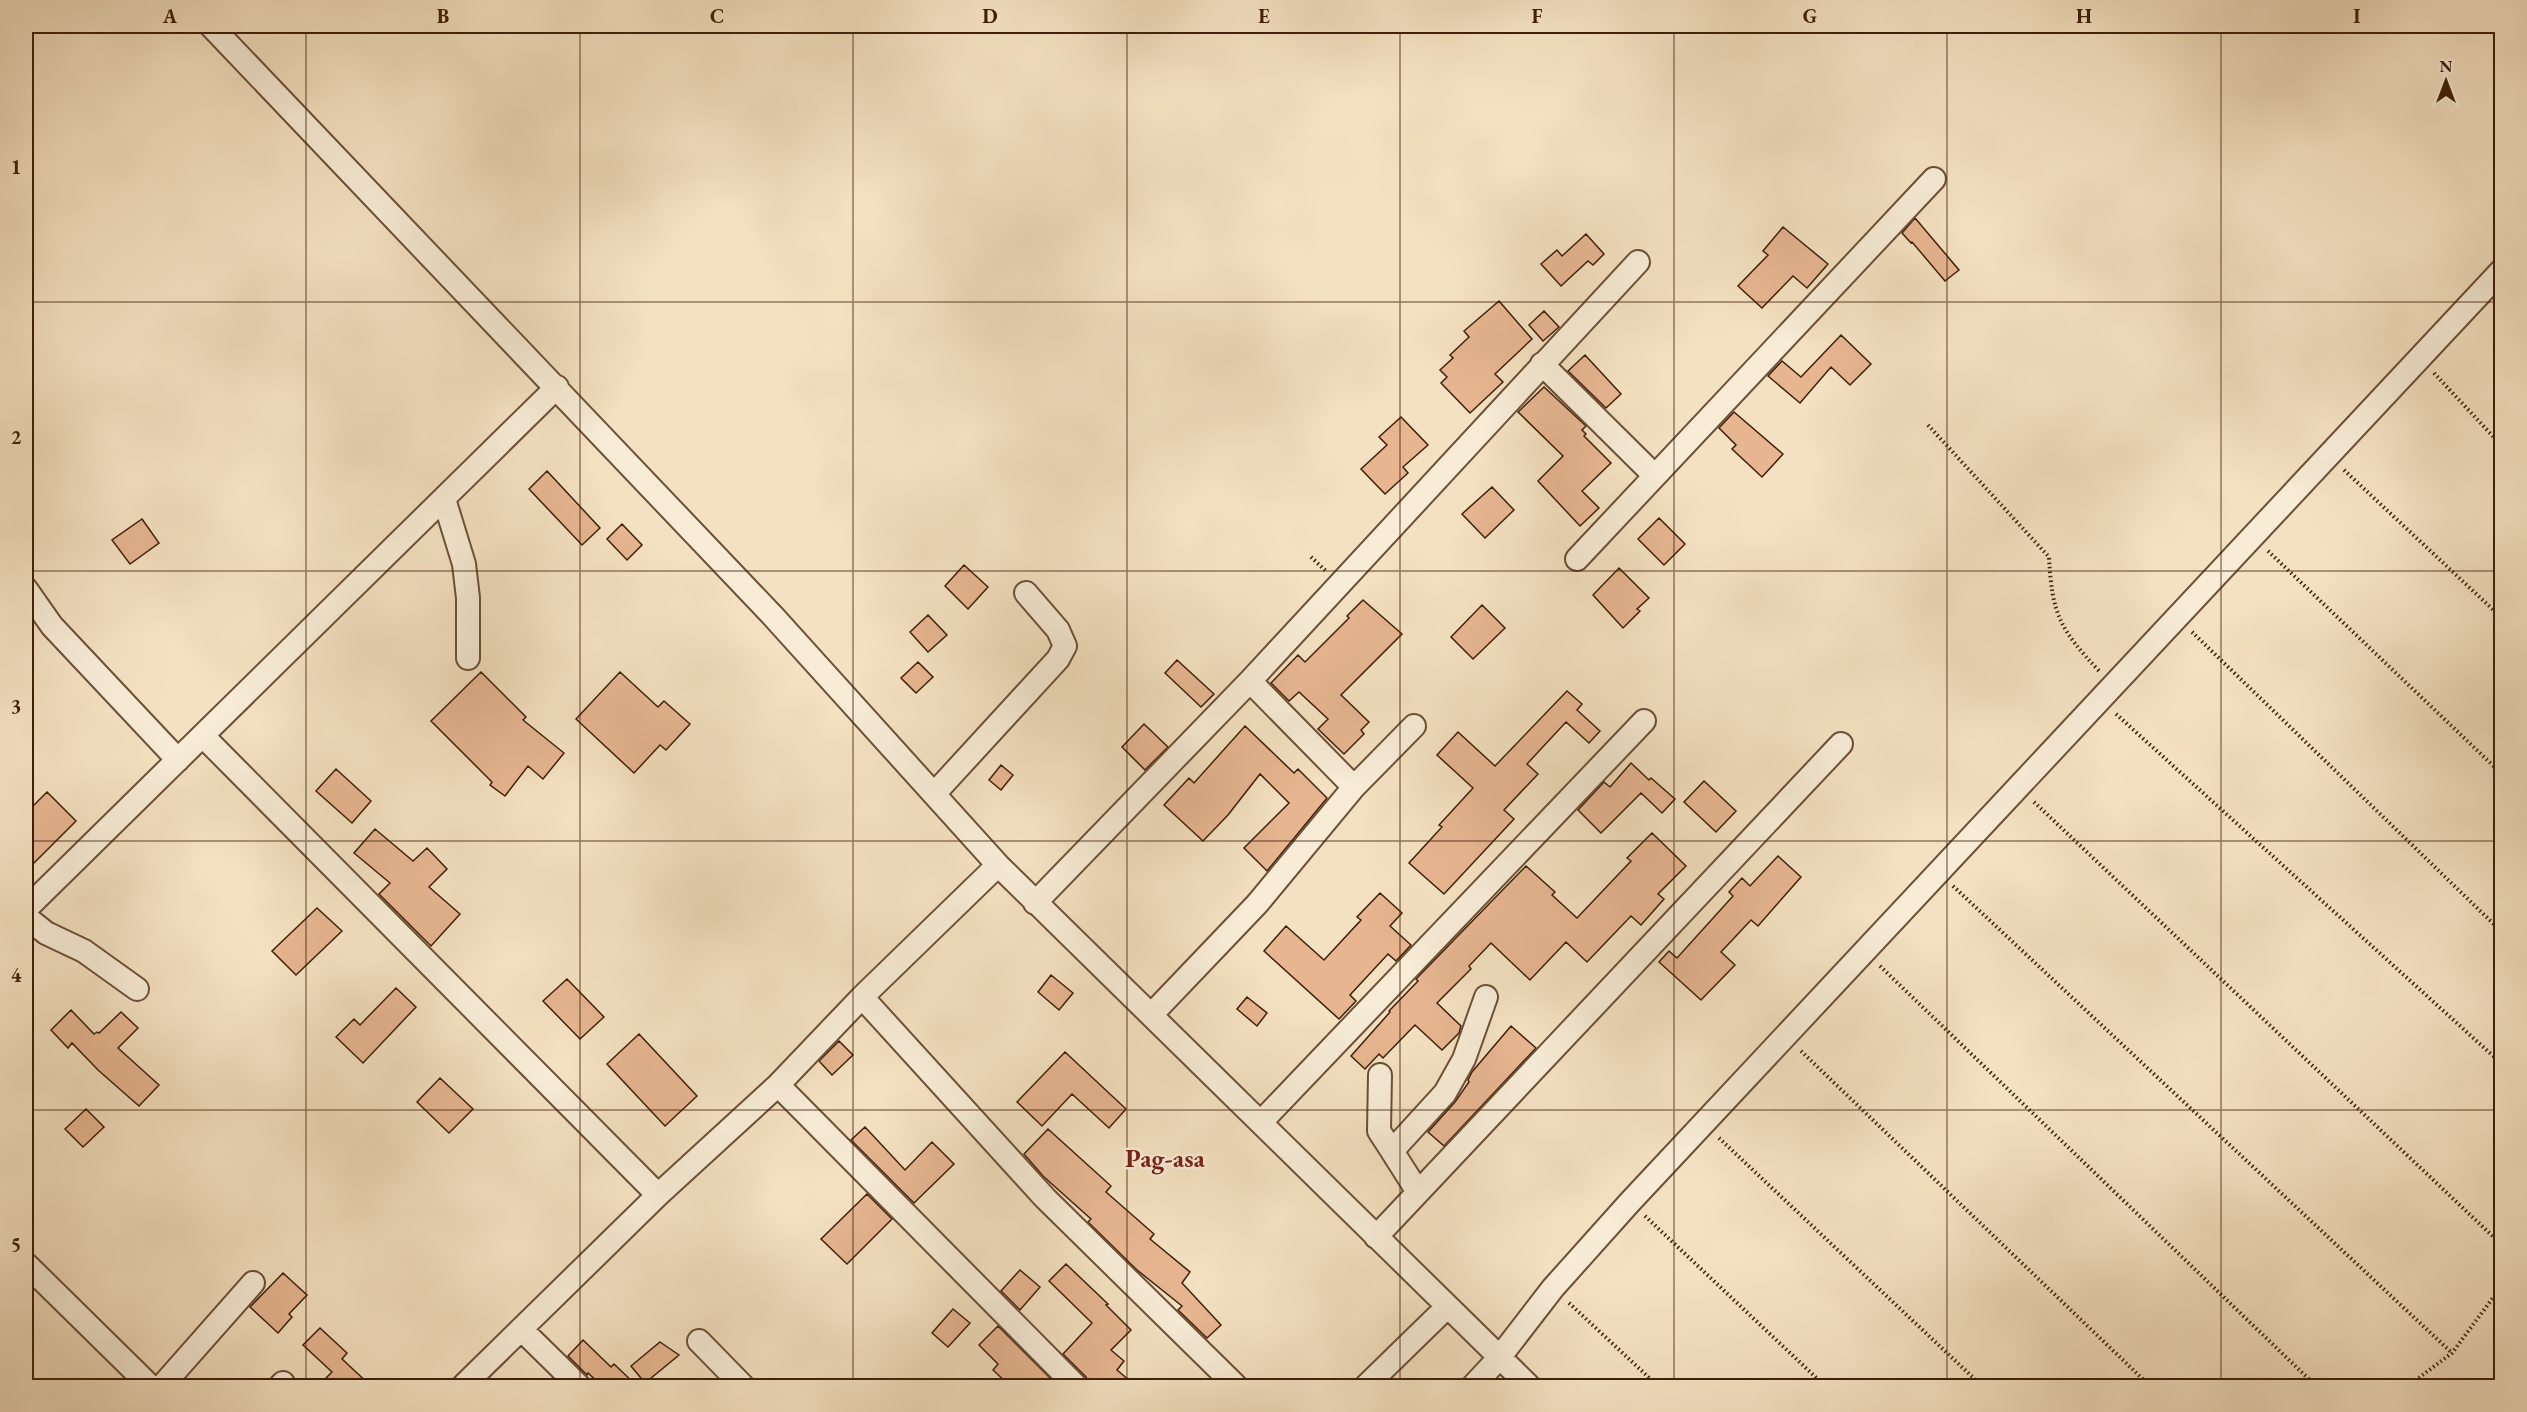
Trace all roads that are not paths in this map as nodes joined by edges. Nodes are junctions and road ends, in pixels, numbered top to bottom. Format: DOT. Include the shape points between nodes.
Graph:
graph roads {
  1 [pos="211,26"];
  2 [pos="1934,179"];
  3 [pos="1638,262"];
  4 [pos="2502,270"];
  5 [pos="1542,364"];
  6 [pos="557,387"];
  7 [pos="1654,475"];
  8 [pos="444,499"];
  9 [pos="1577,559"];
  10 [pos="26,589"];
  11 [pos="1026,593"];
  12 [pos="468,658"];
  13 [pos="1250,681"];
  14 [pos="1644,721"];
  15 [pos="1414,726"];
  16 [pos="203,736"];
  17 [pos="1841,744"];
  18 [pos="178,760"];
  19 [pos="1354,787"];
  20 [pos="934,794"];
  21 [pos="998,865"];
  22 [pos="1035,903"];
  23 [pos="26,909"];
  24 [pos="26,917"];
  25 [pos="137,989"];
  26 [pos="862,997"];
  27 [pos="1486,997"];
  28 [pos="1152,1014"];
  29 [pos="1380,1075"];
  30 [pos="778,1085"];
  31 [pos="1261,1122"];
  32 [pos="1392,1151"];
  33 [pos="1418,1192"];
  34 [pos="658,1195"];
  35 [pos="1376,1237"];
  36 [pos="26,1264"];
  37 [pos="253,1283"];
  38 [pos="1447,1307"];
  39 [pos="521,1329"];
  40 [pos="699,1341"];
  41 [pos="1499,1358"];
  42 [pos="150,1386"];
  43 [pos="162,1386"];
  44 [pos="463,1386"];
  45 [pos="579,1386"];
  46 [pos="743,1386"];
  47 [pos="1076,1386"];
  48 [pos="1236,1386"];
  49 [pos="1366,1386"];
  50 [pos="1473,1386"];
  51 [pos="1529,1386"];
  1 -- 6 [label="street"];
  2 -- 7 [label="street"];
  3 -- 5 [label="street"];
  4 -- 41 [label="street" via="1630,1202 1553,1288"];
  5 -- 7 [label="street"];
  5 -- 13 [label="street"];
  6 -- 8 [label="street"];
  6 -- 20 [label="street"];
  7 -- 9 [label="street"];
  8 -- 12 [label="street" via="464,564"];
  8 -- 16 [label="street"];
  10 -- 18 [label="street" via="52,626"];
  11 -- 20 [label="street" via="1058,630 1065,646 1058,659"];
  13 -- 19 [label="street"];
  13 -- 22 [label="street"];
  14 -- 31 [label="street"];
  15 -- 19 [label="street"];
  16 -- 18 [label="street"];
  16 -- 34 [label="street"];
  17 -- 33 [label="street"];
  18 -- 23 [label="street"];
  19 -- 28 [label="street" via="1257,904"];
  20 -- 21 [label="street"];
  21 -- 22 [label="street"];
  21 -- 26 [label="street"];
  22 -- 28 [label="street"];
  24 -- 25 [label="street" via="46,933 84,951"];
  26 -- 30 [label="street"];
  26 -- 48 [label="street" via="1045,1198"];
  27 -- 32 [label="street" via="1464,1059 1445,1093"];
  28 -- 31 [label="street"];
  29 -- 32 [label="street" via="1379,1131"];
  30 -- 34 [label="street"];
  30 -- 47 [label="street"];
  31 -- 35 [label="street"];
  32 -- 33 [label="street"];
  33 -- 35 [label="street"];
  34 -- 39 [label="street"];
  35 -- 38 [label="street"];
  36 -- 42 [label="street"];
  37 -- 43 [label="street"];
  38 -- 41 [label="street"];
  38 -- 49 [label="street"];
  39 -- 44 [label="street"];
  39 -- 45 [label="street"];
  40 -- 46 [label="street"];
  41 -- 50 [label="street"];
  41 -- 51 [label="street"];
}
